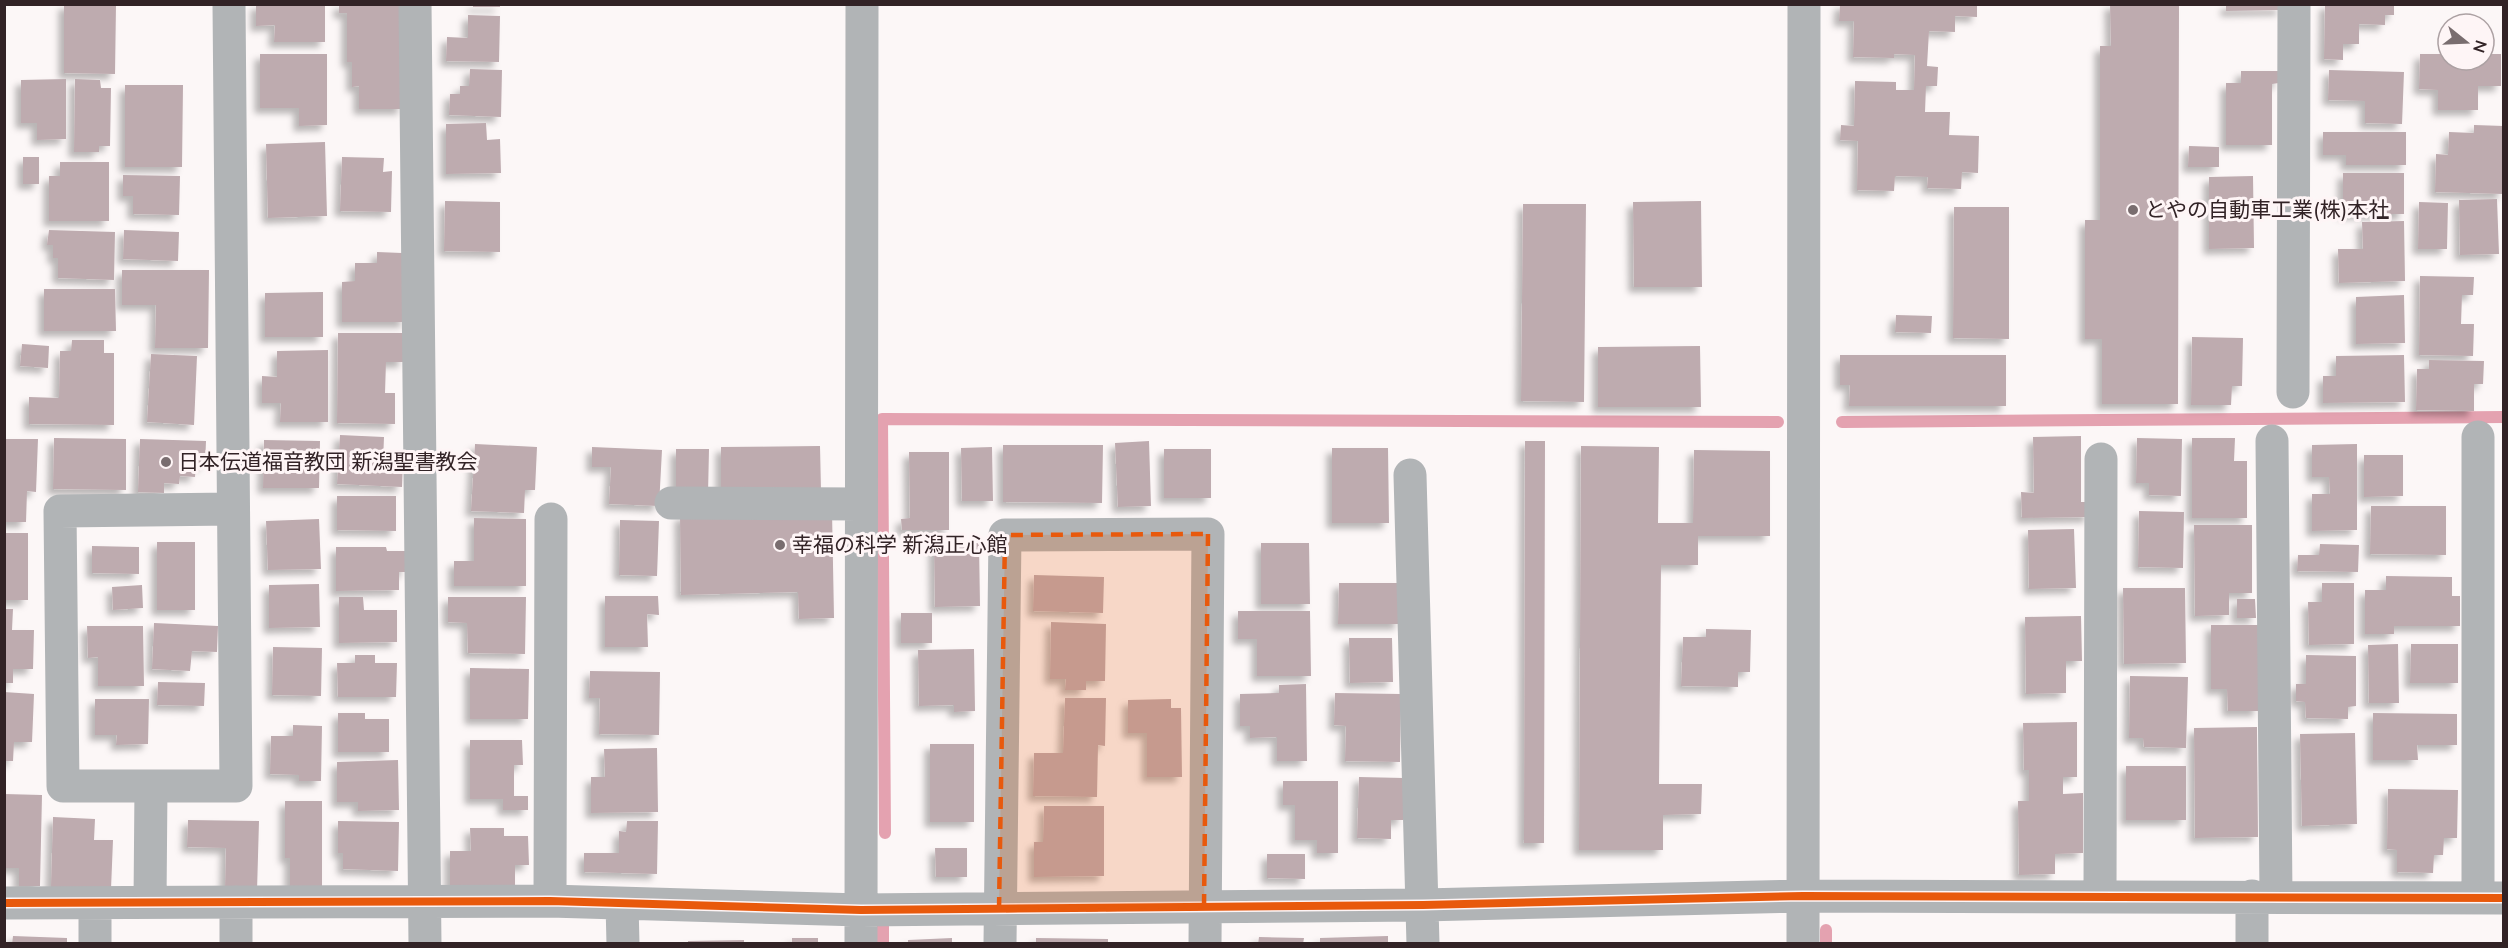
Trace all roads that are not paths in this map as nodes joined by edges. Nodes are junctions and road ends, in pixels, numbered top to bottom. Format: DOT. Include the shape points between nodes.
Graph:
graph roads {
  1 [pos="229,4"];
  2 [pos="415,4"];
  3 [pos="862,4"];
  4 [pos="1804,4"];
  5 [pos="2294,4"];
  6 [pos="2293,392"];
  7 [pos="2478,437"];
  8 [pos="2271,441"];
  9 [pos="2101,459"];
  10 [pos="1410,475"];
  11 [pos="671,504"];
  12 [pos="860,504"];
  13 [pos="233,509"];
  14 [pos="551,519"];
  15 [pos="151,786"];
  16 [pos="1803,896"];
  17 [pos="2100,897"];
  18 [pos="2264,897"];
  19 [pos="2491,898"];
  20 [pos="424,901"];
  21 [pos="550,901"];
  22 [pos="150,902"];
  23 [pos="236,902"];
  24 [pos="4,903"];
  25 [pos="95,903"];
  26 [pos="622,904"];
  27 [pos="1423,905"];
  28 [pos="1204,908"];
  29 [pos="861,910"];
  30 [pos="999,910"];
  31 [pos="95,944"];
  32 [pos="236,944"];
  33 [pos="424,944"];
  34 [pos="622,944"];
  35 [pos="861,944"];
  36 [pos="1000,944"];
  37 [pos="1205,944"];
  38 [pos="1423,944"];
  39 [pos="1803,944"];
  40 [pos="2252,944"];
  1 -- 13 [label="street"];
  2 -- 20 [label="street"];
  3 -- 12 [label="street"];
  4 -- 16 [label="street"];
  5 -- 6 [label="street"];
  7 -- 19 [label="street"];
  8 -- 18 [label="street"];
  9 -- 17 [label="street"];
  10 -- 27 [label="street"];
  11 -- 12 [label="street"];
  12 -- 29 [label="street"];
  13 -- 15 [label="street" via="236,786"];
  13 -- 15 [label="street" via="60,512 63,786"];
  14 -- 21 [label="street"];
  15 -- 22 [label="street"];
  16 -- 17 [label="street"];
  16 -- 27 [label="street"];
  16 -- 39 [label="street"];
  17 -- 18 [label="street"];
  18 -- 19 [label="street"];
  18 -- 40 [label="street"];
  20 -- 21 [label="street"];
  20 -- 23 [label="street"];
  20 -- 33 [label="street"];
  21 -- 26 [label="street"];
  22 -- 23 [label="street"];
  22 -- 25 [label="street"];
  23 -- 32 [label="street"];
  24 -- 25 [label="street"];
  25 -- 31 [label="street"];
  26 -- 29 [label="street"];
  26 -- 34 [label="street"];
  27 -- 28 [label="street"];
  27 -- 38 [label="street"];
  28 -- 30 [label="street"];
  28 -- 30 [label="street" via="1208,534 1005,535"];
  28 -- 37 [label="street"];
  29 -- 30 [label="street"];
  29 -- 35 [label="street"];
  30 -- 36 [label="street"];
}
